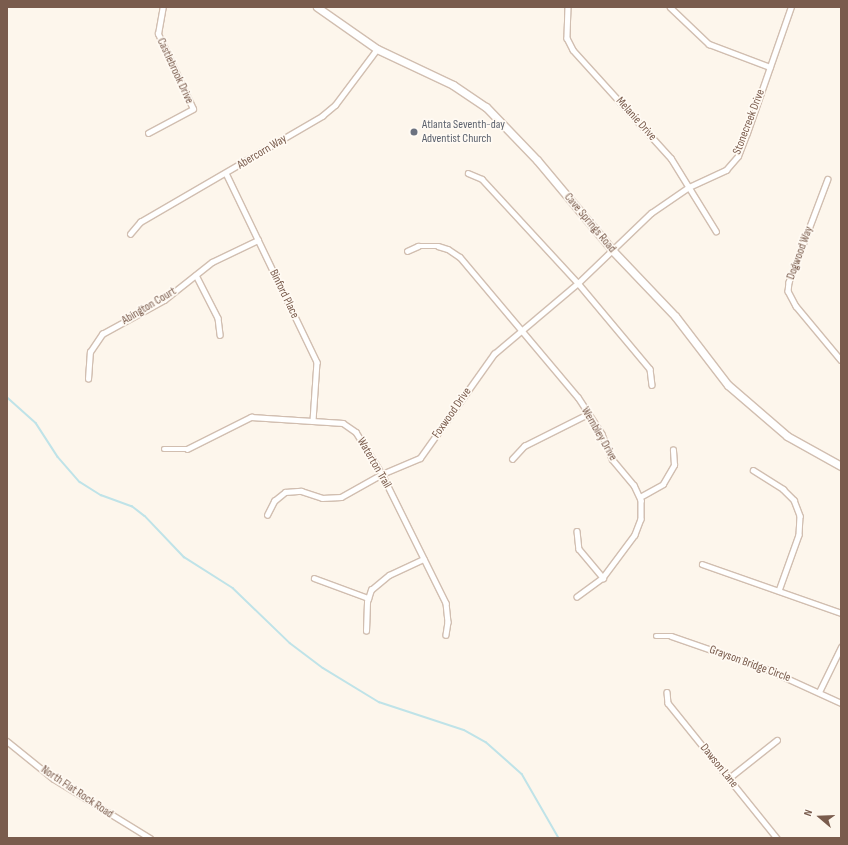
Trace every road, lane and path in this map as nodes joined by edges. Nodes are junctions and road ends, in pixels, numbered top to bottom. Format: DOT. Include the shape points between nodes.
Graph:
graph roads {
  1 [pos="163,7"];
  2 [pos="317,7"];
  3 [pos="568,7"];
  4 [pos="670,7"];
  5 [pos="791,7"];
  6 [pos="378,49"];
  7 [pos="770,66"];
  8 [pos="148,133"];
  9 [pos="226,173"];
  10 [pos="468,173"];
  11 [pos="828,179"];
  12 [pos="689,187"];
  13 [pos="716,231"];
  14 [pos="130,234"];
  15 [pos="258,240"];
  16 [pos="613,250"];
  17 [pos="407,251"];
  18 [pos="196,275"];
  19 [pos="578,283"];
  20 [pos="522,332"];
  21 [pos="220,335"];
  22 [pos="841,360"];
  23 [pos="88,379"];
  24 [pos="652,385"];
  25 [pos="588,414"];
  26 [pos="313,421"];
  27 [pos="164,450"];
  28 [pos="673,450"];
  29 [pos="512,458"];
  30 [pos="841,466"];
  31 [pos="753,470"];
  32 [pos="382,474"];
  33 [pos="640,497"];
  34 [pos="267,515"];
  35 [pos="577,531"];
  36 [pos="424,559"];
  37 [pos="702,564"];
  38 [pos="314,578"];
  39 [pos="603,578"];
  40 [pos="779,591"];
  41 [pos="577,597"];
  42 [pos="368,598"];
  43 [pos="841,613"];
  44 [pos="366,631"];
  45 [pos="446,635"];
  46 [pos="656,636"];
  47 [pos="841,647"];
  48 [pos="667,692"];
  49 [pos="819,692"];
  50 [pos="841,703"];
  51 [pos="7,740"];
  52 [pos="777,740"];
  53 [pos="729,778"];
  54 [pos="150,838"];
  55 [pos="777,838"];
  1 -- 8 [label="street, Castlebrook Drive" via="158,34 193,109"];
  2 -- 6 [label="street, Cave Springs Road"];
  3 -- 12 [label="street, Melanie Drive" via="567,38 573,50 671,158"];
  4 -- 7 [label="street" via="709,44"];
  5 -- 7 [label="street, Stonecreek Drive"];
  6 -- 9 [label="street, Abercorn Way" via="335,105 322,116"];
  6 -- 16 [label="street, Cave Springs Road" via="453,85 486,107 537,160"];
  7 -- 12 [label="street, Stonecreek Drive" via="738,156 726,170"];
  9 -- 14 [label="street, Abercorn Way" via="140,222"];
  9 -- 15 [label="street, Binford Place"];
  10 -- 19 [label="street" via="482,179"];
  11 -- 22 [label="street, Dogwood Way" via="789,282 788,291 796,306"];
  12 -- 13 [label="street, Melanie Drive"];
  12 -- 16 [label="street, Stonecreek Drive" via="651,213"];
  15 -- 18 [label="street, Abington Court" via="212,262"];
  15 -- 26 [label="street, Binford Place" via="317,362"];
  16 -- 19 [label="street, Foxwood Drive"];
  16 -- 30 [label="street, Cave Springs Road" via="675,316 728,385 787,436"];
  17 -- 20 [label="street, Wembley Drive" via="418,246 438,246 460,257"];
  18 -- 21 [label="street" via="218,318"];
  18 -- 23 [label="street, Abington Court" via="164,300 102,334 90,352"];
  19 -- 20 [label="street, Foxwood Drive"];
  19 -- 24 [label="street" via="650,369"];
  20 -- 25 [label="street, Wembley Drive" via="578,397"];
  20 -- 32 [label="street, Foxwood Drive" via="494,354 420,458"];
  25 -- 29 [label="street" via="524,446"];
  25 -- 33 [label="street, Wembley Drive" via="602,434 612,459 634,485"];
  26 -- 27 [label="street, Waterton Trail" via="251,417 187,449"];
  26 -- 32 [label="street, Waterton Trail" via="343,423 356,432"];
  28 -- 33 [label="street" via="674,465 663,484"];
  31 -- 40 [label="street" via="794,500 800,516 799,535"];
  32 -- 34 [label="street, Foxwood Drive" via="341,497 322,498 301,491 285,492 274,501"];
  32 -- 36 [label="street, Waterton Trail"];
  33 -- 39 [label="street, Wembley Drive" via="641,519 635,535"];
  35 -- 39 [label="street" via="579,549"];
  36 -- 42 [label="street" via="389,575 372,590"];
  36 -- 45 [label="street, Waterton Trail" via="446,603"];
  37 -- 40 [label="street"];
  38 -- 42 [label="street"];
  39 -- 41 [label="street, Wembley Drive"];
  40 -- 43 [label="street"];
  42 -- 44 [label="street"];
  46 -- 49 [label="street, Grayson Bridge Circle" via="678,638 769,670"];
  47 -- 49 [label="street"];
  48 -- 53 [label="street, Dawson Lane" via="668,703"];
  49 -- 50 [label="street, Grayson Bridge Circle"];
  51 -- 54 [label="street, North Flat Rock Road" via="54,779"];
  52 -- 53 [label="street"];
  53 -- 55 [label="street, Dawson Lane"];
}
